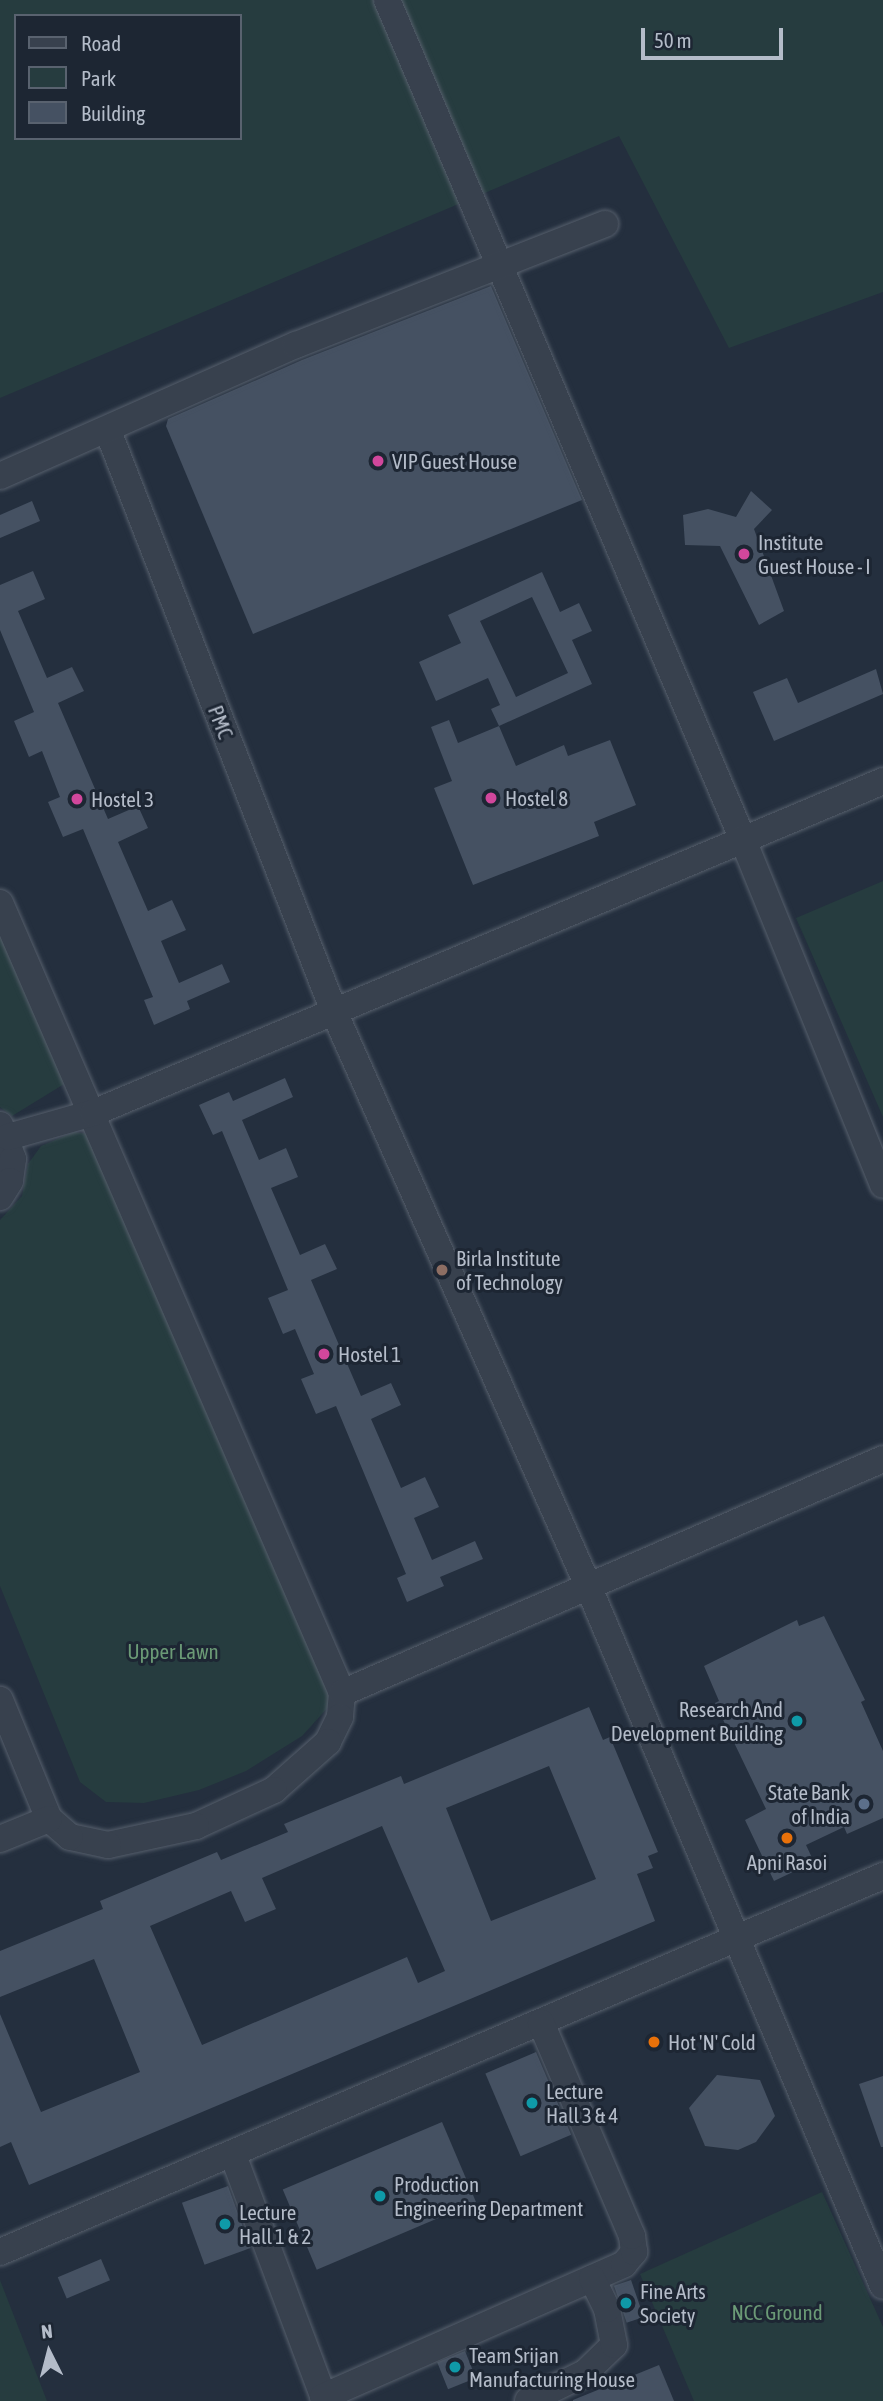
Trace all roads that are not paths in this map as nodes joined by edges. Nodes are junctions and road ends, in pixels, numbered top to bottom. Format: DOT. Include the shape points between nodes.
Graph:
graph roads {
  1 [pos="387,0"];
  2 [pos="605,224"];
  3 [pos="498,263"];
  4 [pos="107,431"];
  5 [pos="0,476"];
  6 [pos="883,781"];
  7 [pos="743,840"];
  8 [pos="0,903"];
  9 [pos="335,1013"];
  10 [pos="93,1113"];
  11 [pos="4,1131"];
  12 [pos="883,1185"];
  13 [pos="0,1197"];
  14 [pos="883,1459"];
  15 [pos="589,1588"];
  16 [pos="342,1693"];
  17 [pos="0,1700"];
  18 [pos="49,1819"];
  19 [pos="0,1839"];
  20 [pos="883,1876"];
  21 [pos="739,1937"];
  22 [pos="541,2023"];
  23 [pos="233,2155"];
  24 [pos="0,2252"];
  25 [pos="592,2278"];
  26 [pos="883,2286"];
  27 [pos="324,2399"];
  28 [pos="528,2401"];
  1 -- 3 [label="street"];
  2 -- 3 [label="street"];
  3 -- 4 [label="street" via="296,345"];
  3 -- 7 [label="street"];
  4 -- 5 [label="street"];
  4 -- 9 [label="street, PMC"];
  6 -- 7 [label="street"];
  7 -- 9 [label="street"];
  7 -- 12 [label="street"];
  8 -- 10 [label="street"];
  9 -- 10 [label="street"];
  9 -- 15 [label="street, PMC"];
  10 -- 11 [label="street"];
  10 -- 16 [label="street"];
  11 -- 13 [label="street" via="13,1159 10,1181"];
  14 -- 15 [label="street"];
  15 -- 16 [label="street"];
  15 -- 21 [label="street, PMC"];
  16 -- 18 [label="street" via="340,1717 328,1742 294,1775 235,1810 196,1826 108,1845 70,1838"];
  17 -- 18 [label="street"];
  18 -- 19 [label="street"];
  20 -- 21 [label="street"];
  21 -- 22 [label="street"];
  21 -- 26 [label="street, PMC"];
  22 -- 23 [label="street"];
  22 -- 25 [label="street" via="632,2236 634,2252 624,2264"];
  23 -- 24 [label="street"];
  23 -- 27 [label="street"];
  25 -- 27 [label="street"];
  25 -- 28 [label="street" via="607,2309 614,2344 585,2372"];
}
